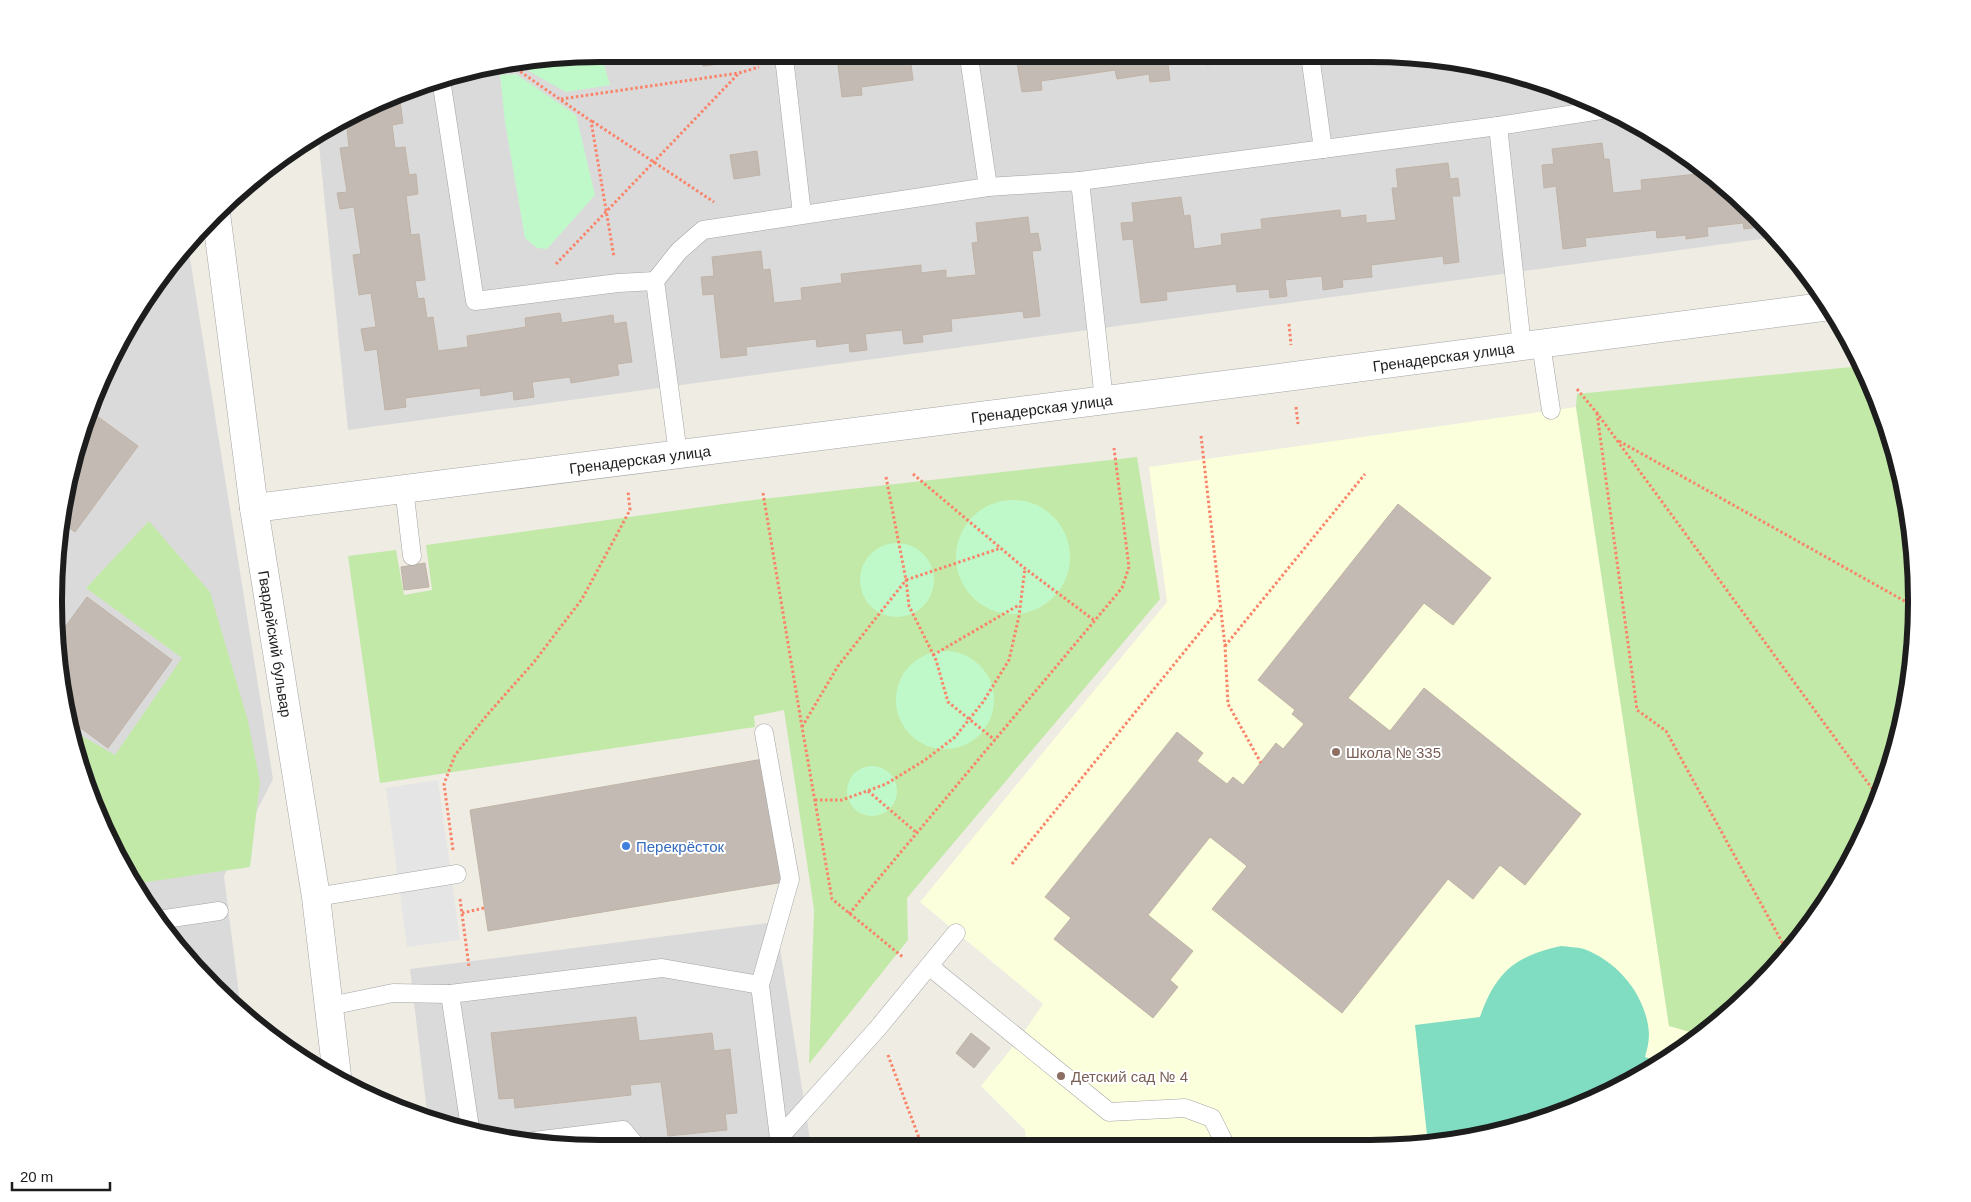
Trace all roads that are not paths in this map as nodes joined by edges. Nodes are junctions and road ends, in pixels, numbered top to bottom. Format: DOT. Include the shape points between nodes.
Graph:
graph roads {
  1 [pos="784,62"];
  2 [pos="970,62"];
  3 [pos="1311,62"];
  4 [pos="442,87"];
  5 [pos="1593,111"];
  6 [pos="1498,126"];
  7 [pos="1323,149"];
  8 [pos="1080,181"];
  9 [pos="988,187"];
  10 [pos="802,214"];
  11 [pos="217,223"];
  12 [pos="655,281"];
  13 [pos="1821,307"];
  14 [pos="1532,345"];
  15 [pos="1104,400"];
  16 [pos="1551,410"];
  17 [pos="678,454"];
  18 [pos="404,488"];
  19 [pos="254,508"];
  20 [pos="412,556"];
  21 [pos="764,734"];
  22 [pos="457,874"];
  23 [pos="316,897"];
  24 [pos="220,911"];
  25 [pos="167,919"];
  26 [pos="956,933"];
  27 [pos="926,970"];
  28 [pos="760,985"];
  29 [pos="450,994"];
  30 [pos="330,1006"];
  31 [pos="336,1069"];
  32 [pos="469,1123"];
  33 [pos="561,1138"];
  34 [pos="631,1140"];
  35 [pos="779,1140"];
  36 [pos="781,1140"];
  37 [pos="1223,1140"];
  1 -- 10 [label="lane"];
  2 -- 9 [label="lane"];
  3 -- 7 [label="lane"];
  4 -- 12 [label="lane" via="475,301"];
  5 -- 6 [label="lane"];
  6 -- 7 [label="lane"];
  6 -- 14 [label="lane"];
  7 -- 8 [label="lane"];
  8 -- 9 [label="lane"];
  8 -- 15 [label="lane"];
  9 -- 10 [label="lane"];
  10 -- 12 [label="lane" via="703,230 679,251"];
  11 -- 19 [label="street, Гвардейский бульвар"];
  12 -- 17 [label="lane"];
  13 -- 14 [label="street, Гренадерская улица"];
  14 -- 15 [label="street, Гренадерская улица"];
  14 -- 16 [label="lane"];
  15 -- 17 [label="street, Гренадерская улица"];
  17 -- 18 [label="street, Гренадерская улица"];
  18 -- 19 [label="street, Гренадерская улица"];
  18 -- 20 [label="lane"];
  19 -- 23 [label="street, Гвардейский бульвар"];
  21 -- 28 [label="lane" via="790,879"];
  22 -- 23 [label="lane"];
  23 -- 30 [label="street, Гвардейский бульвар"];
  24 -- 25 [label="lane"];
  26 -- 27 [label="lane"];
  27 -- 36 [label="lane"];
  27 -- 37 [label="lane" via="1109,1112 1185,1108 1212,1118"];
  28 -- 29 [label="lane" via="662,968"];
  28 -- 35 [label="lane"];
  29 -- 30 [label="lane" via="393,993"];
  29 -- 32 [label="lane"];
  30 -- 31 [label="street, Гвардейский бульвар"];
  33 -- 34 [label="lane" via="623,1130"];
}
